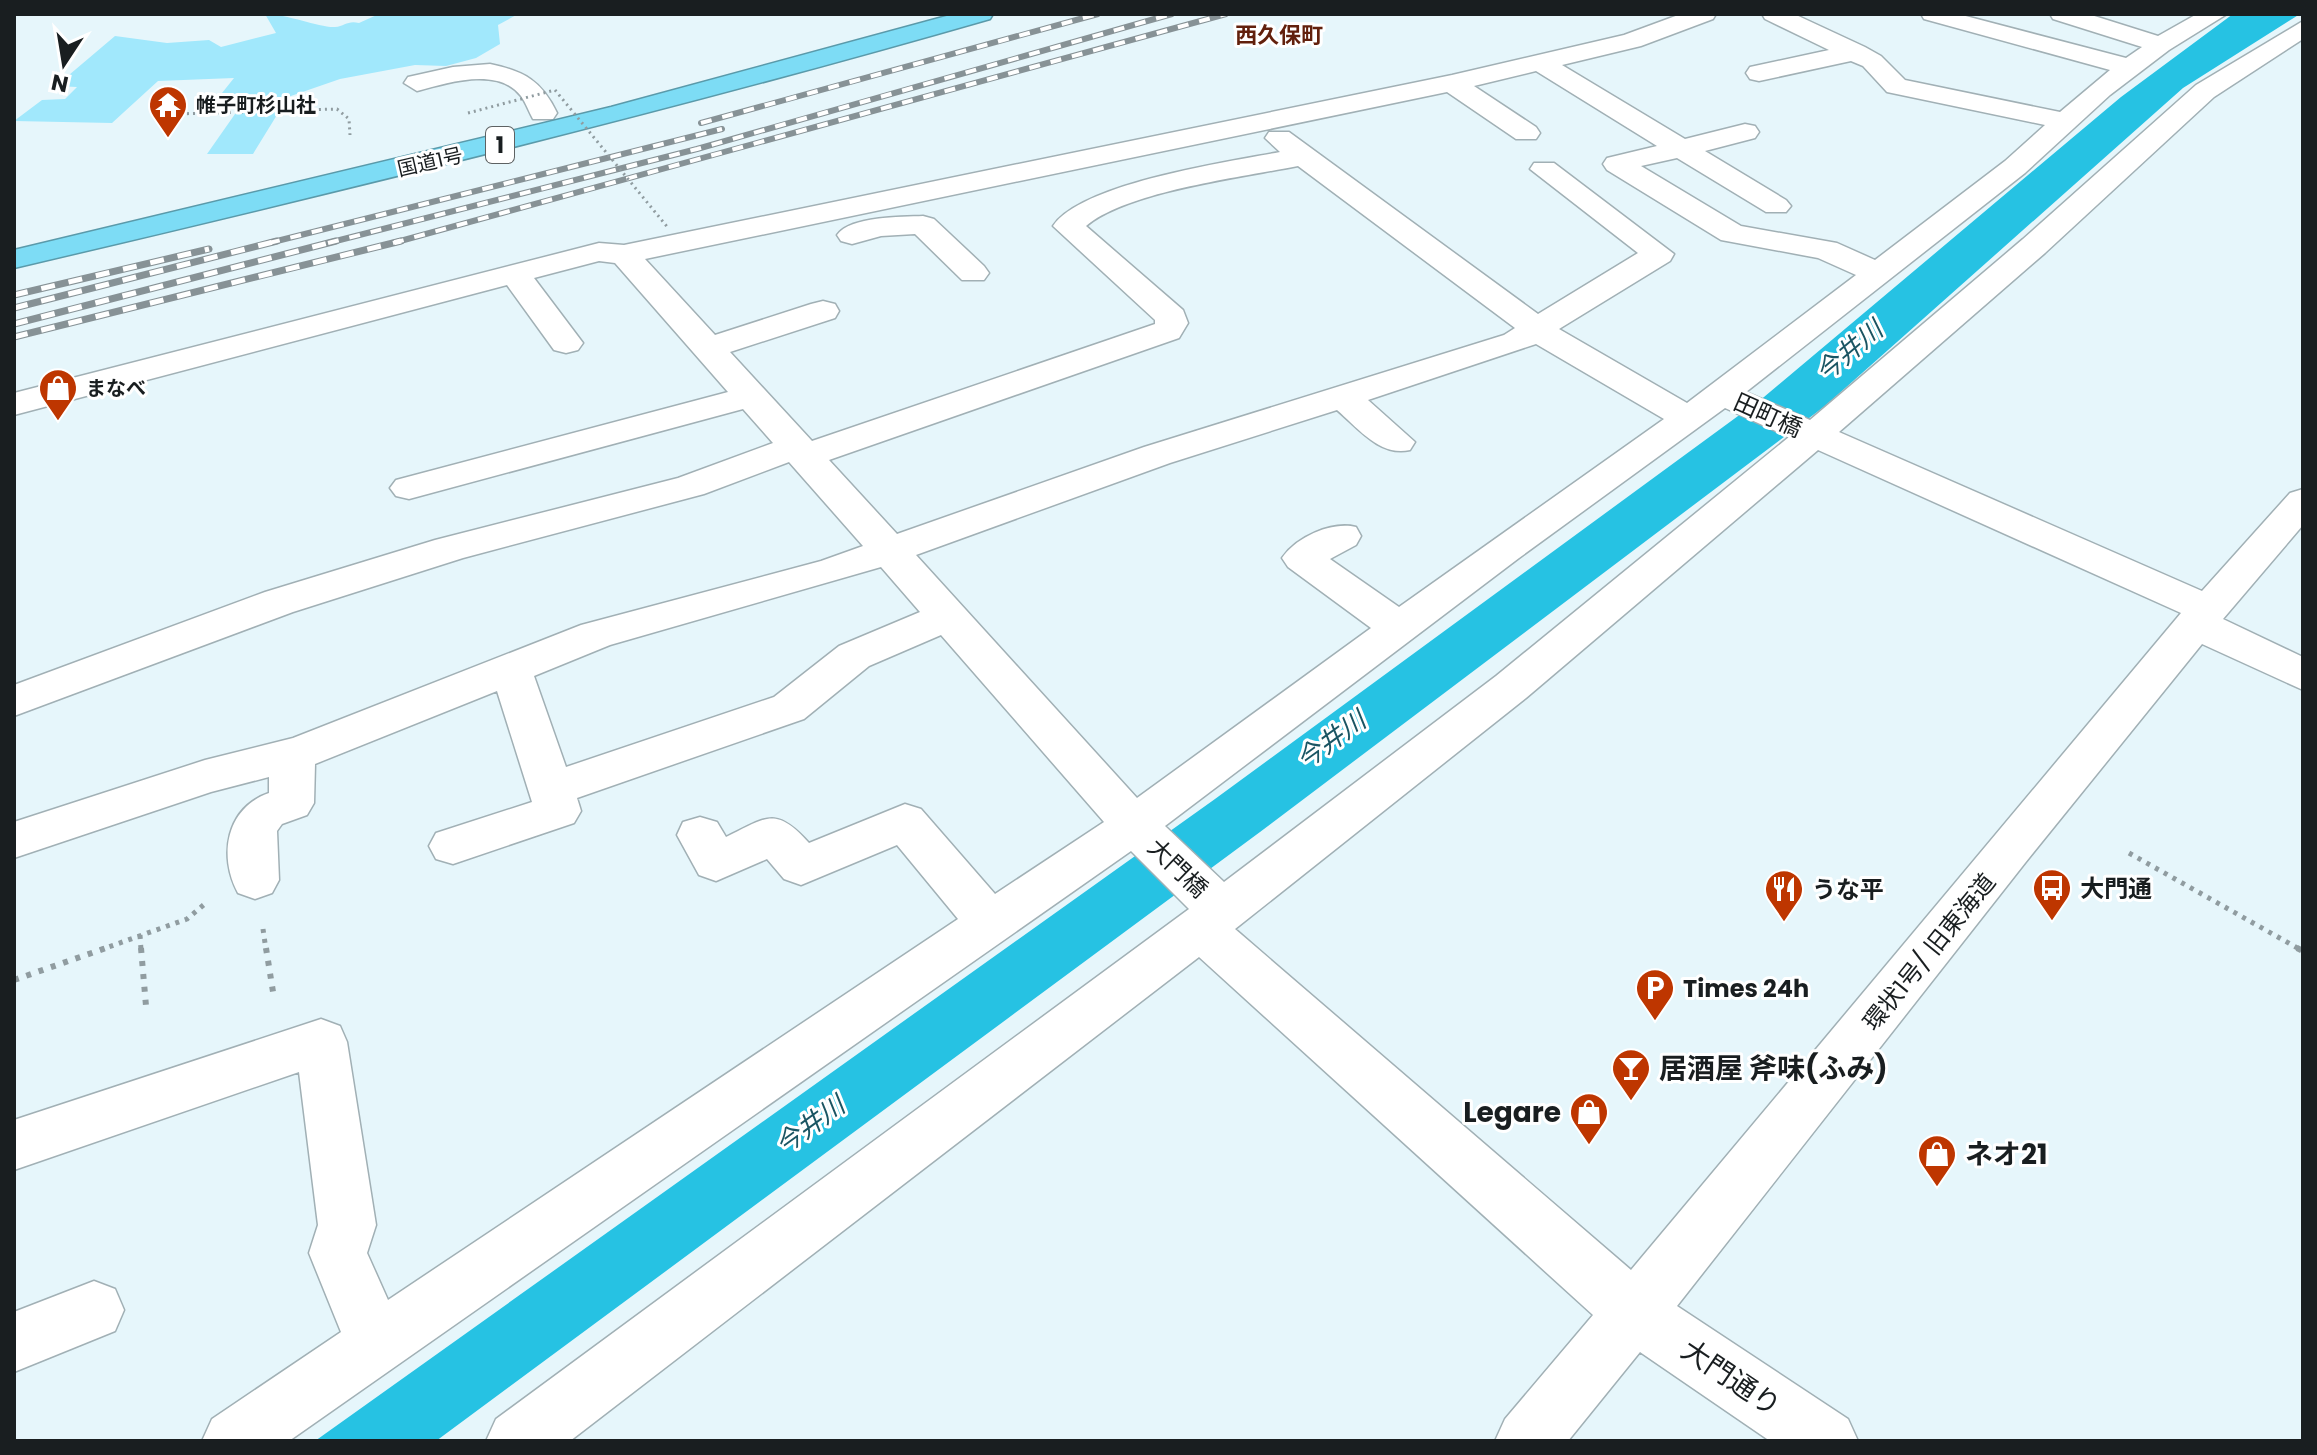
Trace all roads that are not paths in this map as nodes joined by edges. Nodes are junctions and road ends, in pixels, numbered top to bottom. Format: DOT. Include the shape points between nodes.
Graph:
graph roads {
  1 [pos="911,14"];
  2 [pos="981,14"];
  3 [pos="1704,14"];
  4 [pos="1933,14"];
  5 [pos="2062,14"];
  6 [pos="2214,14"];
  7 [pos="1790,16"];
  8 [pos="2303,28"];
  9 [pos="2160,45"];
  10 [pos="1856,52"];
  11 [pos="1539,62"];
  12 [pos="2130,67"];
  13 [pos="1759,73"];
  14 [pos="417,83"];
  15 [pos="1452,83"];
  16 [pos="1970,101"];
  17 [pos="549,102"];
  18 [pos="1948,120"];
  19 [pos="2065,121"];
  20 [pos="1258,123"];
  21 [pos="1745,132"];
  22 [pos="1526,133"];
  23 [pos="1681,149"];
  24 [pos="1303,156"];
  25 [pos="1544,169"];
  26 [pos="1739,184"];
  27 [pos="1675,200"];
  28 [pos="1776,206"];
  29 [pos="965,209"];
  30 [pos="795,218"];
  31 [pos="923,225"];
  32 [pos="14,235"];
  33 [pos="624,254"];
  34 [pos="14,259"];
  35 [pos="973,273"];
  36 [pos="1879,273"];
  37 [pos="515,274"];
  38 [pos="823,311"];
  39 [pos="1537,328"];
  40 [pos="566,343"];
  41 [pos="709,348"];
  42 [pos="752,396"];
  43 [pos="1342,396"];
  44 [pos="14,404"];
  45 [pos="1706,407"];
  46 [pos="1814,435"];
  47 [pos="1397,442"];
  48 [pos="801,451"];
  49 [pos="409,488"];
  50 [pos="2303,501"];
  51 [pos="1342,536"];
  52 [pos="890,552"];
  53 [pos="949,616"];
  54 [pos="2201,616"];
  55 [pos="1400,628"];
  56 [pos="510,667"];
  57 [pos="2303,675"];
  58 [pos="14,701"];
  59 [pos="298,753"];
  60 [pos="551,789"];
  61 [pos="1134,825"];
  62 [pos="700,835"];
  63 [pos="14,840"];
  64 [pos="453,846"];
  65 [pos="255,880"];
  66 [pos="1210,919"];
  67 [pos="991,923"];
  68 [pos="14,1145"];
  69 [pos="94,1310"];
  70 [pos="1636,1314"];
  71 [pos="14,1342"];
  72 [pos="376,1343"];
  73 [pos="234,1441"];
  74 [pos="518,1441"];
  75 [pos="1527,1441"];
  76 [pos="1826,1441"];
  1 -- 17 [label="highway, 国道1号 / 1"];
  2 -- 34 [label="highway, 国道1号 / 1" via="491,147"];
  3 -- 11 [label="street" via="1632,41"];
  4 -- 12 [label="street"];
  5 -- 9 [label="street"];
  6 -- 9 [label="street"];
  7 -- 10 [label="street"];
  8 -- 46 [label="street" via="2205,91"];
  9 -- 12 [label="street"];
  10 -- 13 [label="street"];
  10 -- 16 [label="street" via="1896,86"];
  11 -- 15 [label="street"];
  11 -- 23 [label="street"];
  12 -- 19 [label="street"];
  14 -- 17 [label="street" via="460,71 501,71"];
  15 -- 20 [label="street"];
  15 -- 22 [label="street"];
  16 -- 18 [label="street"];
  16 -- 19 [label="street"];
  17 -- 32 [label="highway, 国道1号 / 1"];
  19 -- 36 [label="street"];
  20 -- 24 [label="street, 田町橋"];
  20 -- 30 [label="street"];
  21 -- 23 [label="street"];
  23 -- 26 [label="street"];
  23 -- 27 [label="street" via="1617,164"];
  24 -- 39 [label="street, 田町橋"];
  24 -- 48 [label="street" via="1116,198 1074,217 1068,226 1171,317 1167,331"];
  25 -- 39 [label="street" via="1659,254"];
  26 -- 27 [label="street"];
  26 -- 28 [label="street"];
  27 -- 36 [label="street" via="1732,234 1826,250"];
  29 -- 31 [label="street"];
  30 -- 31 [label="street" via="838,239 879,227"];
  30 -- 33 [label="street"];
  31 -- 35 [label="street"];
  33 -- 37 [label="street" via="599,252"];
  33 -- 41 [label="street, 大門橋"];
  36 -- 45 [label="street"];
  37 -- 40 [label="street"];
  37 -- 44 [label="street"];
  38 -- 41 [label="street"];
  39 -- 43 [label="street" via="1516,342"];
  39 -- 45 [label="street, 田町橋" via="1596,367"];
  41 -- 42 [label="street, 大門橋"];
  42 -- 48 [label="street, 大門橋"];
  42 -- 49 [label="street"];
  43 -- 47 [label="street"];
  43 -- 52 [label="street" via="1157,455"];
  45 -- 46 [label="street, 田町橋"];
  45 -- 55 [label="street"];
  46 -- 54 [label="street, 田町橋"];
  46 -- 66 [label="street" via="1511,687"];
  48 -- 52 [label="street, 大門橋"];
  48 -- 58 [label="street" via="279,602"];
  50 -- 54 [label="street, 環状1号/ 旧東海道"];
  51 -- 55 [label="street" via="1302,558"];
  52 -- 53 [label="street, 大門橋"];
  52 -- 56 [label="street" via="596,635"];
  53 -- 60 [label="street" via="854,656 789,708"];
  53 -- 61 [label="street, 大門橋"];
  54 -- 57 [label="street, 田町橋"];
  54 -- 70 [label="street, 環状1号/ 旧東海道"];
  55 -- 61 [label="street"];
  56 -- 59 [label="street"];
  56 -- 60 [label="street"];
  59 -- 63 [label="street" via="205,777"];
  59 -- 65 [label="street" via="291,803 266,812 253,827"];
  60 -- 64 [label="street" via="558,811"];
  61 -- 66 [label="street, 大門橋"];
  61 -- 67 [label="street"];
  62 -- 67 [label="street" via="716,862 774,835 801,866 905,822"];
  66 -- 70 [label="street, 大門橋"];
  66 -- 74 [label="street"];
  67 -- 72 [label="street"];
  68 -- 72 [label="street" via="321,1042 347,1225 338,1253"];
  69 -- 71 [label="street"];
  70 -- 75 [label="street, 環状1号/ 旧東海道"];
  70 -- 76 [label="street, 大門通り"];
  72 -- 73 [label="street"];
}
